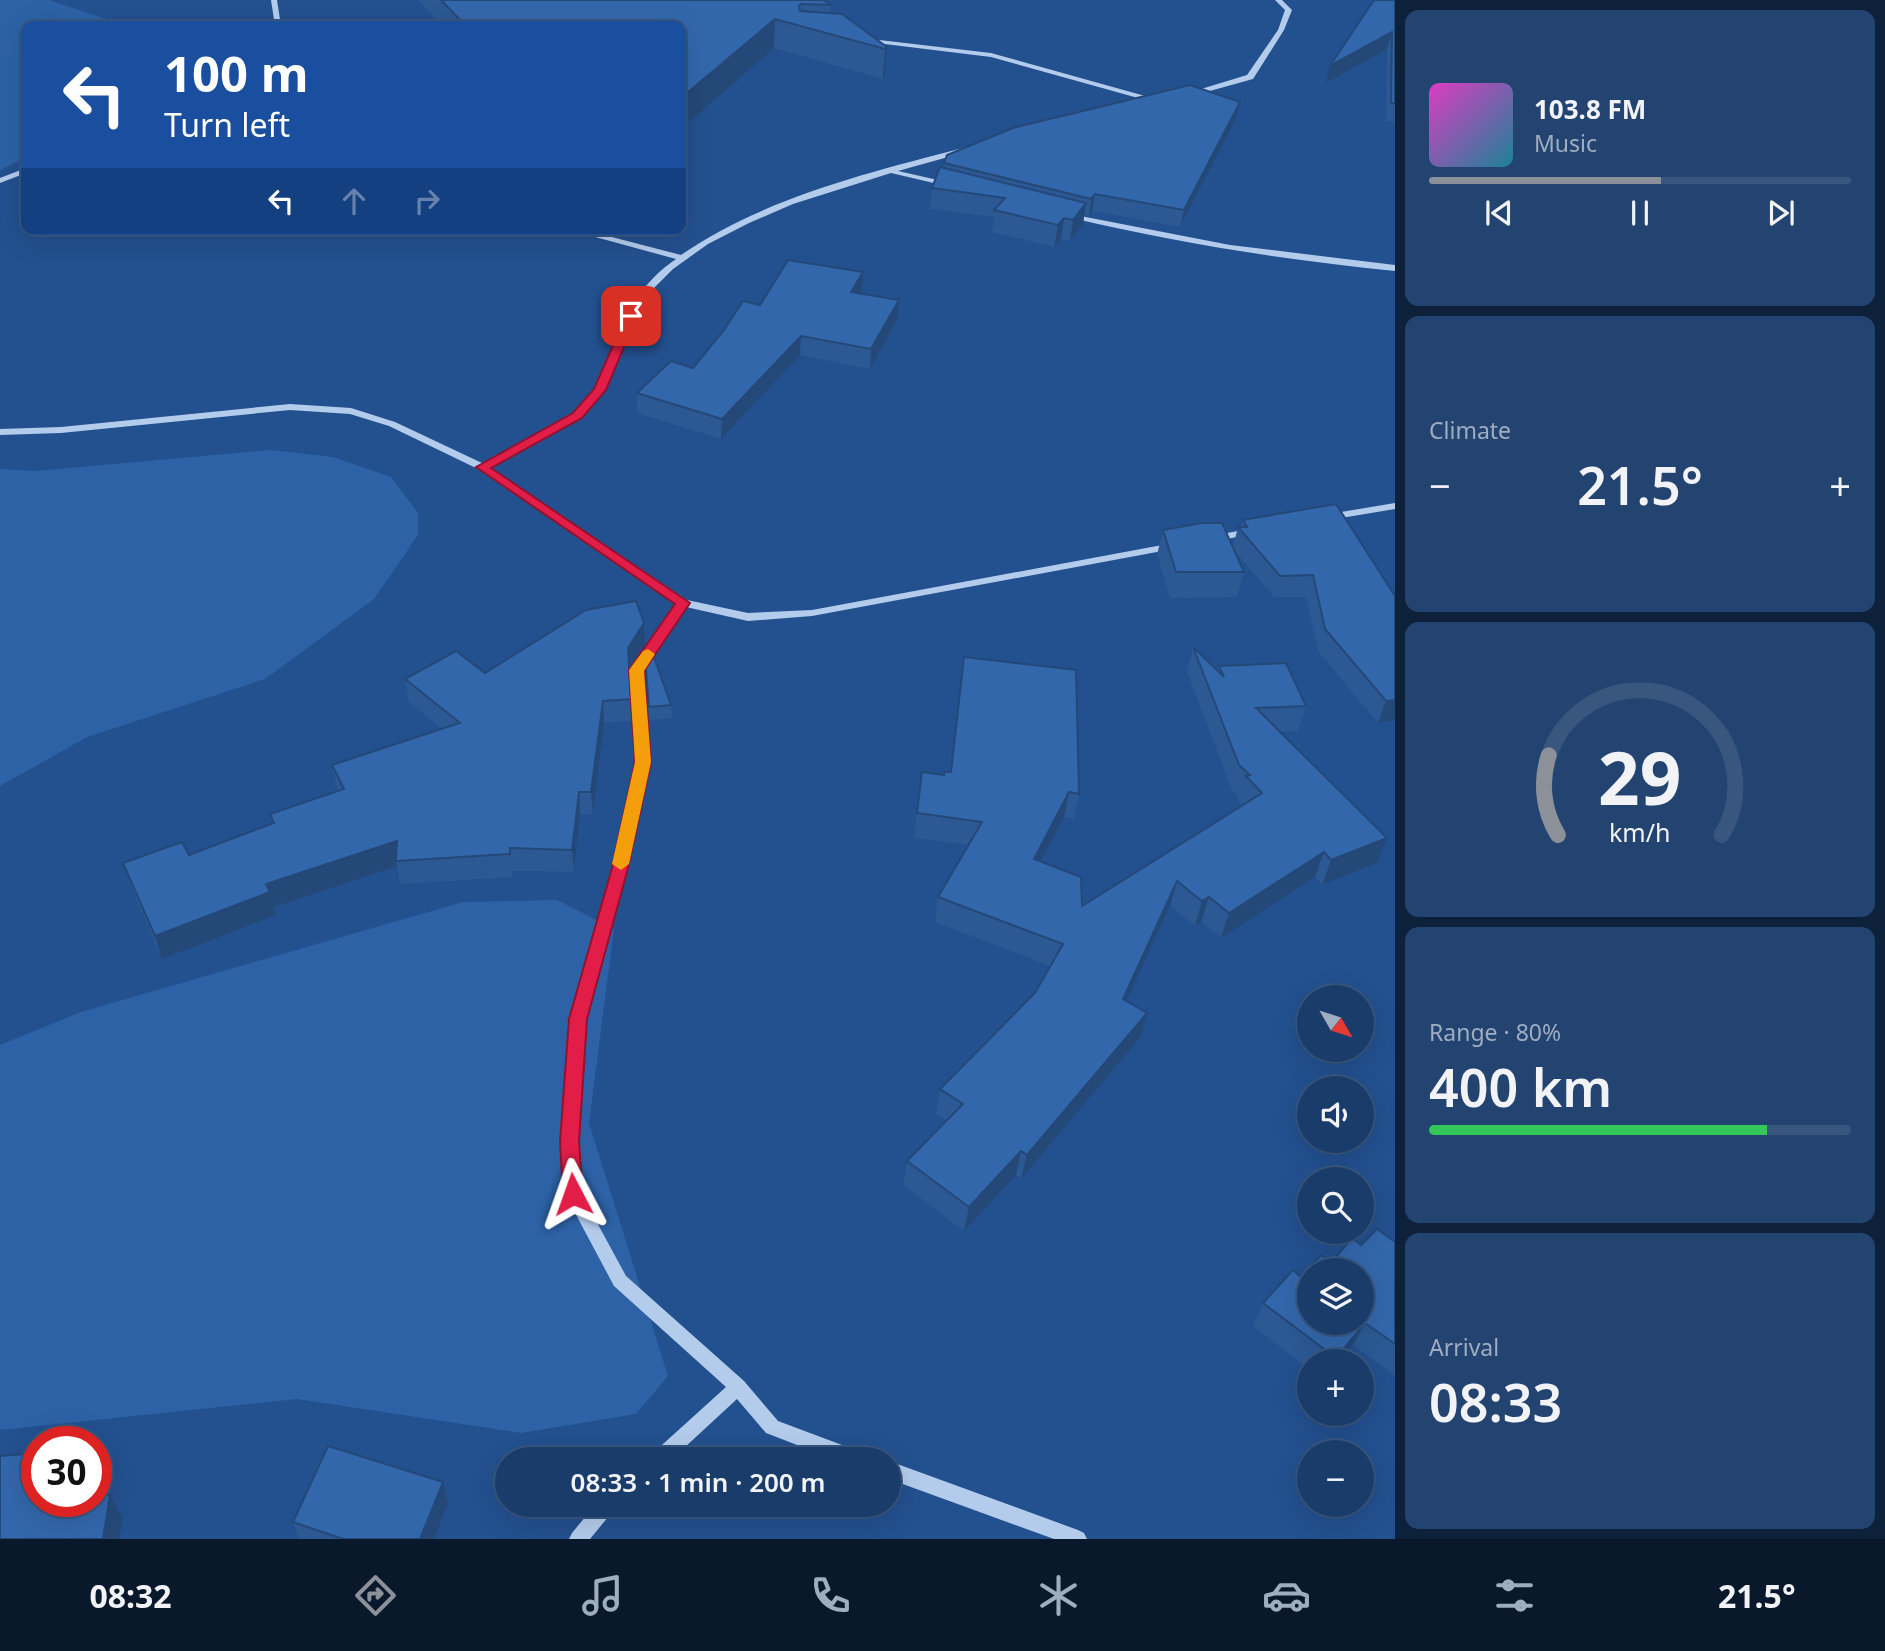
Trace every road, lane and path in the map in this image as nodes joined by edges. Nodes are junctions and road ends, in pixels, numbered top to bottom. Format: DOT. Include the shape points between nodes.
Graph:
graph roads {
  1 [pos="274,0"];
  2 [pos="1278,0"];
  3 [pos="277,21"];
  4 [pos="858,40"];
  5 [pos="1163,102"];
  6 [pos="1137,108"];
  7 [pos="968,149"];
  8 [pos="891,171"];
  9 [pos="21,172"];
  10 [pos="0,181"];
  11 [pos="959,188"];
  12 [pos="1054,212"];
  13 [pos="593,235"];
  14 [pos="681,258"];
  15 [pos="1395,268"];
  16 [pos="0,432"];
  17 [pos="482,467"];
  18 [pos="1395,506"];
  19 [pos="1315,520"];
  20 [pos="1261,530"];
  21 [pos="1206,540"];
  22 [pos="1179,545"];
  23 [pos="683,603"];
  24 [pos="738,1387"];
  25 [pos="672,1447"];
  26 [pos="825,1447"];
  27 [pos="901,1474"];
  28 [pos="597,1517"];
  29 [pos="578,1539"];
  30 [pos="1078,1539"];
  1 -- 3 [label="street"];
  2 -- 5 [label="street" via="1289,10 1250,77"];
  4 -- 5 [label="street" via="991,55"];
  5 -- 6 [label="street"];
  7 -- 8 [label="street"];
  8 -- 11 [label="street"];
  8 -- 14 [label="street" via="737,225"];
  9 -- 10 [label="street"];
  12 -- 15 [label="street" via="1149,234 1311,261"];
  13 -- 14 [label="street"];
  14 -- 17 [label="street" via="640,296 600,390 577,415"];
  16 -- 17 [label="street" via="290,407 351,411 392,424"];
  17 -- 23 [label="street"];
  18 -- 19 [label="street"];
  20 -- 21 [label="street"];
  22 -- 23 [label="street" via="812,613 748,617"];
  23 -- 24 [label="street" via="637,670 643,762 620,868 578,1019 569,1142 573,1194 620,1281"];
  24 -- 25 [label="street"];
  24 -- 26 [label="street" via="772,1427"];
  27 -- 30 [label="street"];
  28 -- 29 [label="street"];
}
